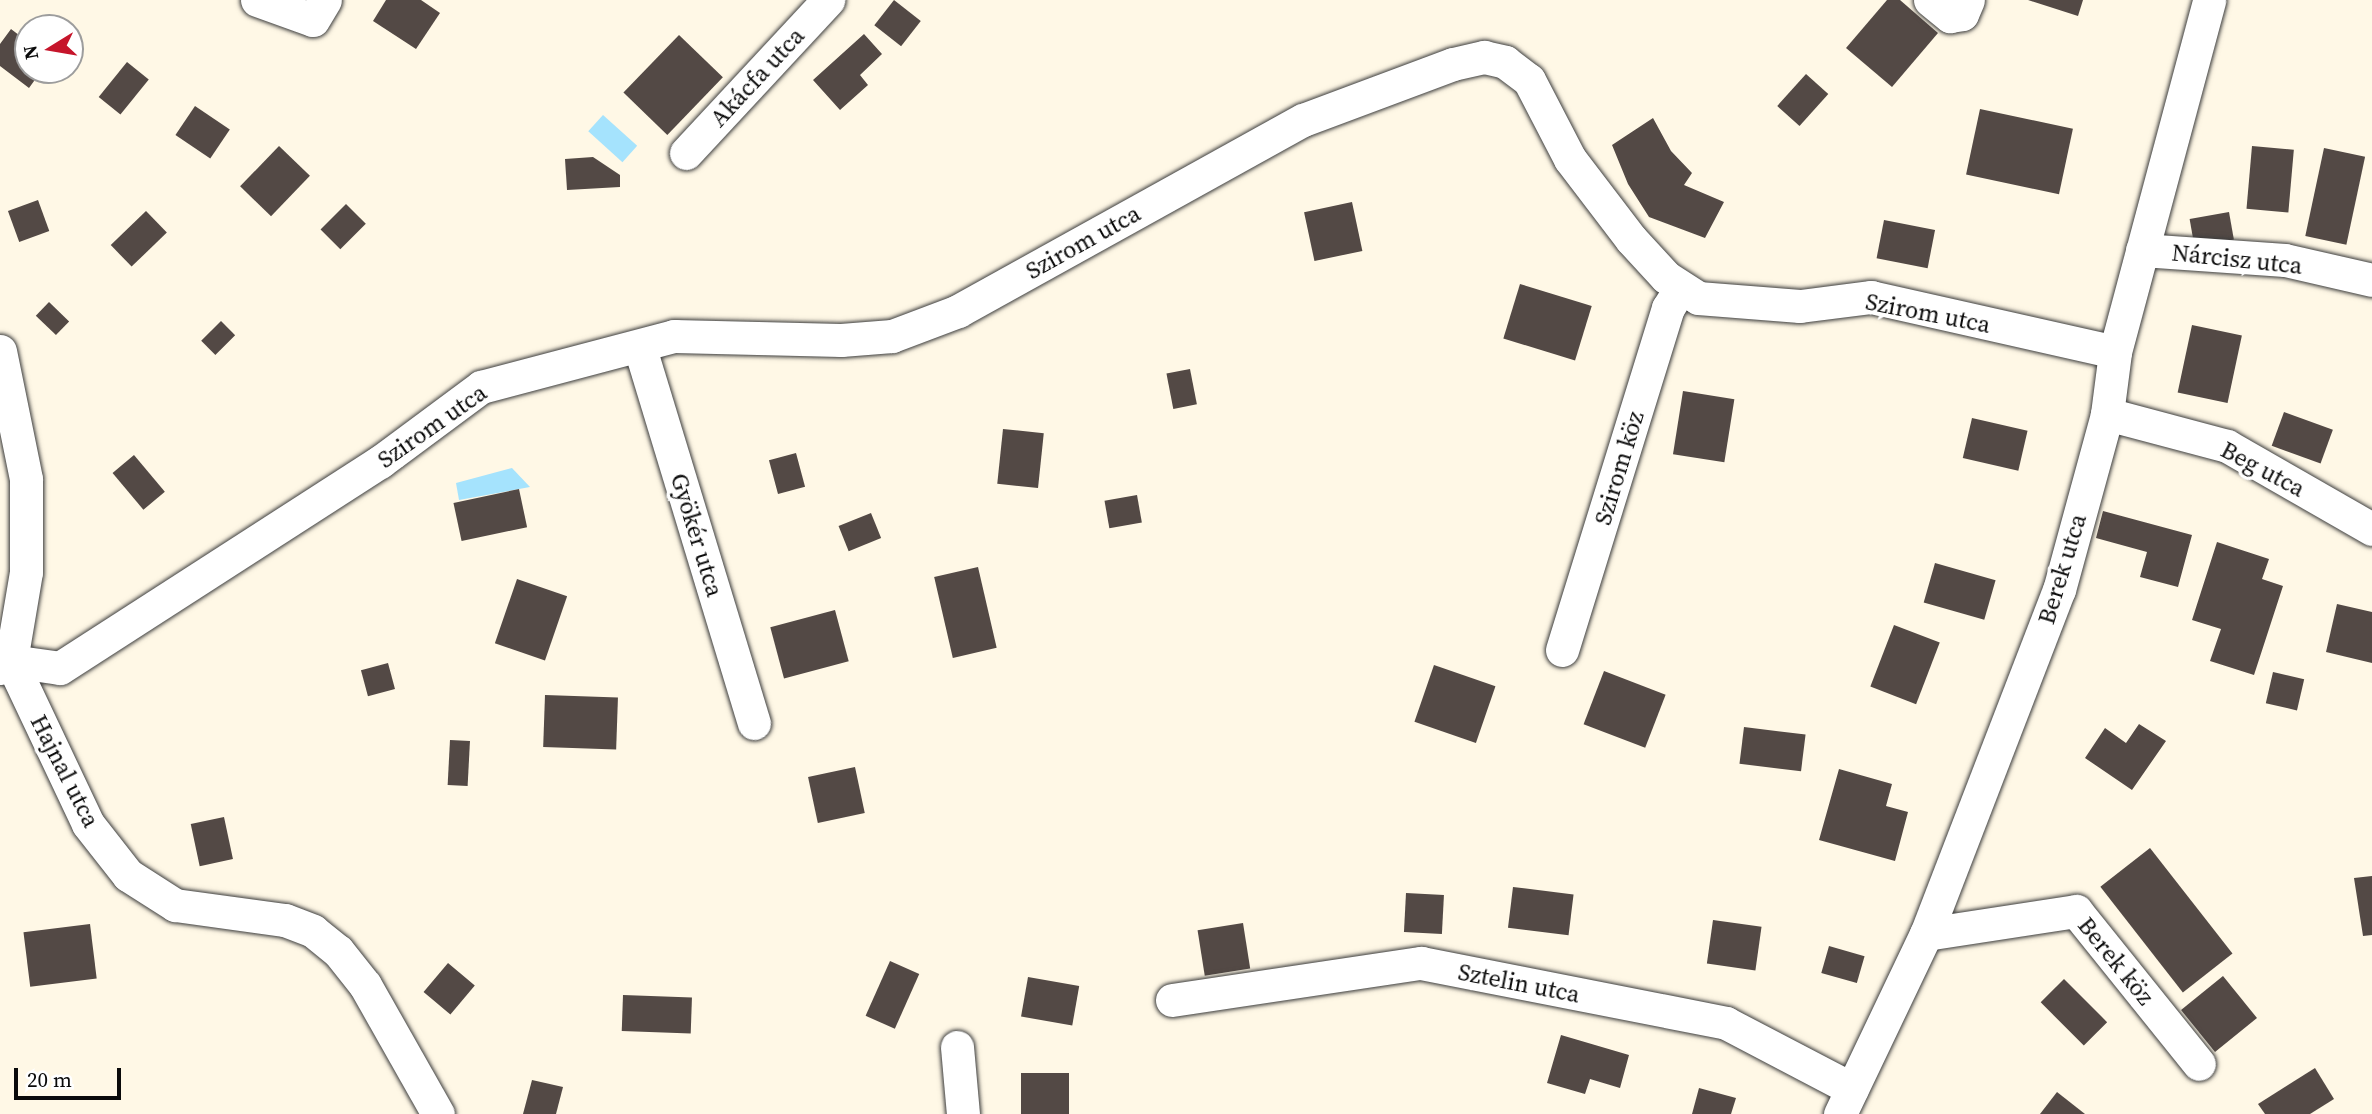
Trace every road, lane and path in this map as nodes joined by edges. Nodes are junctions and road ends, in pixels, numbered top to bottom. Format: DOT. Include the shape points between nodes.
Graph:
graph roads {
  1 [pos="257,0"];
  2 [pos="325,0"];
  3 [pos="828,0"];
  4 [pos="1930,0"];
  5 [pos="1968,0"];
  6 [pos="2209,0"];
  7 [pos="686,153"];
  8 [pos="2142,250"];
  9 [pos="2372,280"];
  10 [pos="1680,289"];
  11 [pos="639,348"];
  12 [pos="0,351"];
  13 [pos="2115,352"];
  14 [pos="2107,414"];
  15 [pos="2372,529"];
  16 [pos="1562,650"];
  17 [pos="5,665"];
  18 [pos="754,723"];
  19 [pos="1926,934"];
  20 [pos="1171,1000"];
  21 [pos="957,1046"];
  22 [pos="2199,1064"];
  23 [pos="1846,1101"];
  24 [pos="438,1114"];
  25 [pos="963,1114"];
  1 -- 2 [label="street" via="313,20"];
  3 -- 7 [label="street, Akácfa utca"];
  4 -- 5 [label="street" via="1950,16 1962,14"];
  6 -- 8 [label="street, Berek utca"];
  8 -- 9 [label="street, Nárcisz utca" via="2285,260"];
  8 -- 13 [label="street, Berek utca"];
  10 -- 11 [label="street, Szirom utca" via="1631,239 1570,159 1529,80 1505,62 1484,58 1453,64 1303,120 958,312 892,336 841,340 674,335"];
  10 -- 13 [label="street, Szirom utca" via="1698,298 1747,304 1800,306 1871,297"];
  10 -- 16 [label="street, Szirom köz" via="1668,308"];
  11 -- 17 [label="street, Szirom utca" via="481,387 380,462 60,668"];
  11 -- 18 [label="street, Gyökér utca"];
  12 -- 17 [label="street" via="26,479 26,572"];
  13 -- 14 [label="street, Berek utca"];
  14 -- 15 [label="street, Beg utca" via="2227,446"];
  14 -- 19 [label="street, Berek utca" via="2059,590"];
  17 -- 24 [label="street, Hajnal utca" via="88,824 128,875 175,905 285,920 330,944 366,985"];
  19 -- 22 [label="street, Berek köz" via="2076,911"];
  19 -- 23 [label="street, Berek utca"];
  20 -- 23 [label="street, Sztelin utca" via="1421,963 1726,1023"];
  21 -- 25 [label="street"];
}
